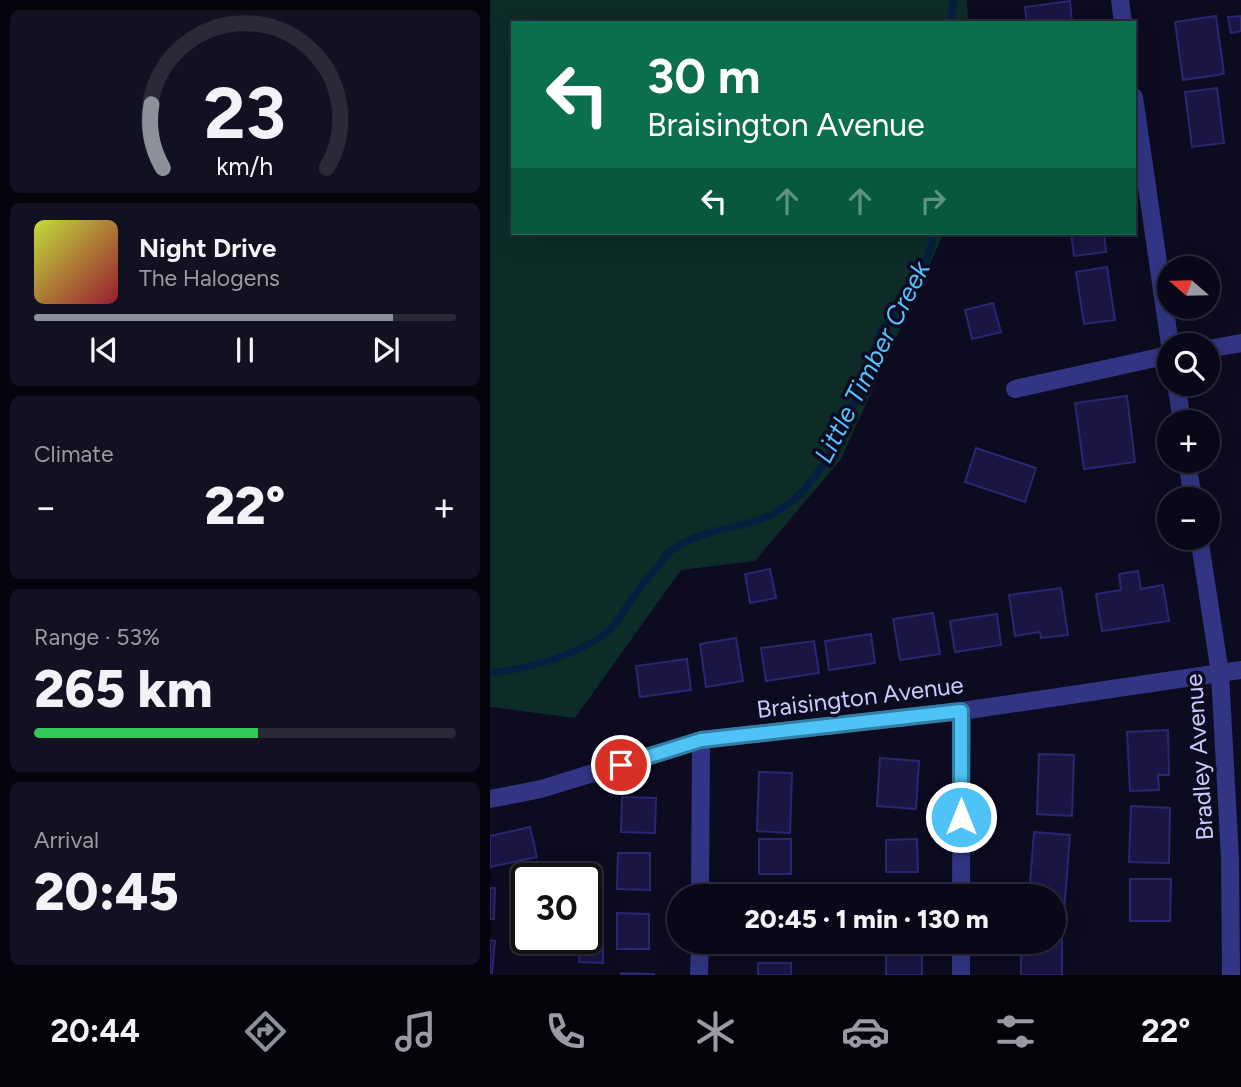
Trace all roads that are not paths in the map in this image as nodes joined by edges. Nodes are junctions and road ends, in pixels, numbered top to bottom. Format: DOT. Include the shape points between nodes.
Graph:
graph roads {
  1 [pos="1120,0"];
  2 [pos="1123,21"];
  3 [pos="1136,111"];
  4 [pos="1168,333"];
  5 [pos="1241,343"];
  6 [pos="1220,347"];
  7 [pos="1157,358"];
  8 [pos="1015,389"];
  9 [pos="1201,550"];
  10 [pos="1241,670"];
  11 [pos="1220,673"];
  12 [pos="961,711"];
  13 [pos="701,740"];
  14 [pos="490,799"];
  15 [pos="700,884"];
  16 [pos="961,884"];
  17 [pos="1236,945"];
  18 [pos="700,954"];
  19 [pos="961,954"];
  20 [pos="699,975"];
  21 [pos="961,975"];
  22 [pos="1231,975"];
  1 -- 2 [label="street"];
  3 -- 4 [label="street"];
  5 -- 6 [label="street"];
  7 -- 8 [label="street"];
  9 -- 11 [label="street, Bradley Avenue"];
  10 -- 11 [label="street, Braisington Avenue"];
  11 -- 12 [label="street, Braisington Avenue"];
  11 -- 17 [label="street, Bradley Avenue"];
  12 -- 13 [label="street, Braisington Avenue"];
  12 -- 16 [label="street"];
  13 -- 14 [label="street, Braisington Avenue" via="541,789"];
  13 -- 15 [label="street"];
  17 -- 22 [label="street, Bradley Avenue"];
  18 -- 20 [label="street"];
  19 -- 21 [label="street"];
}
